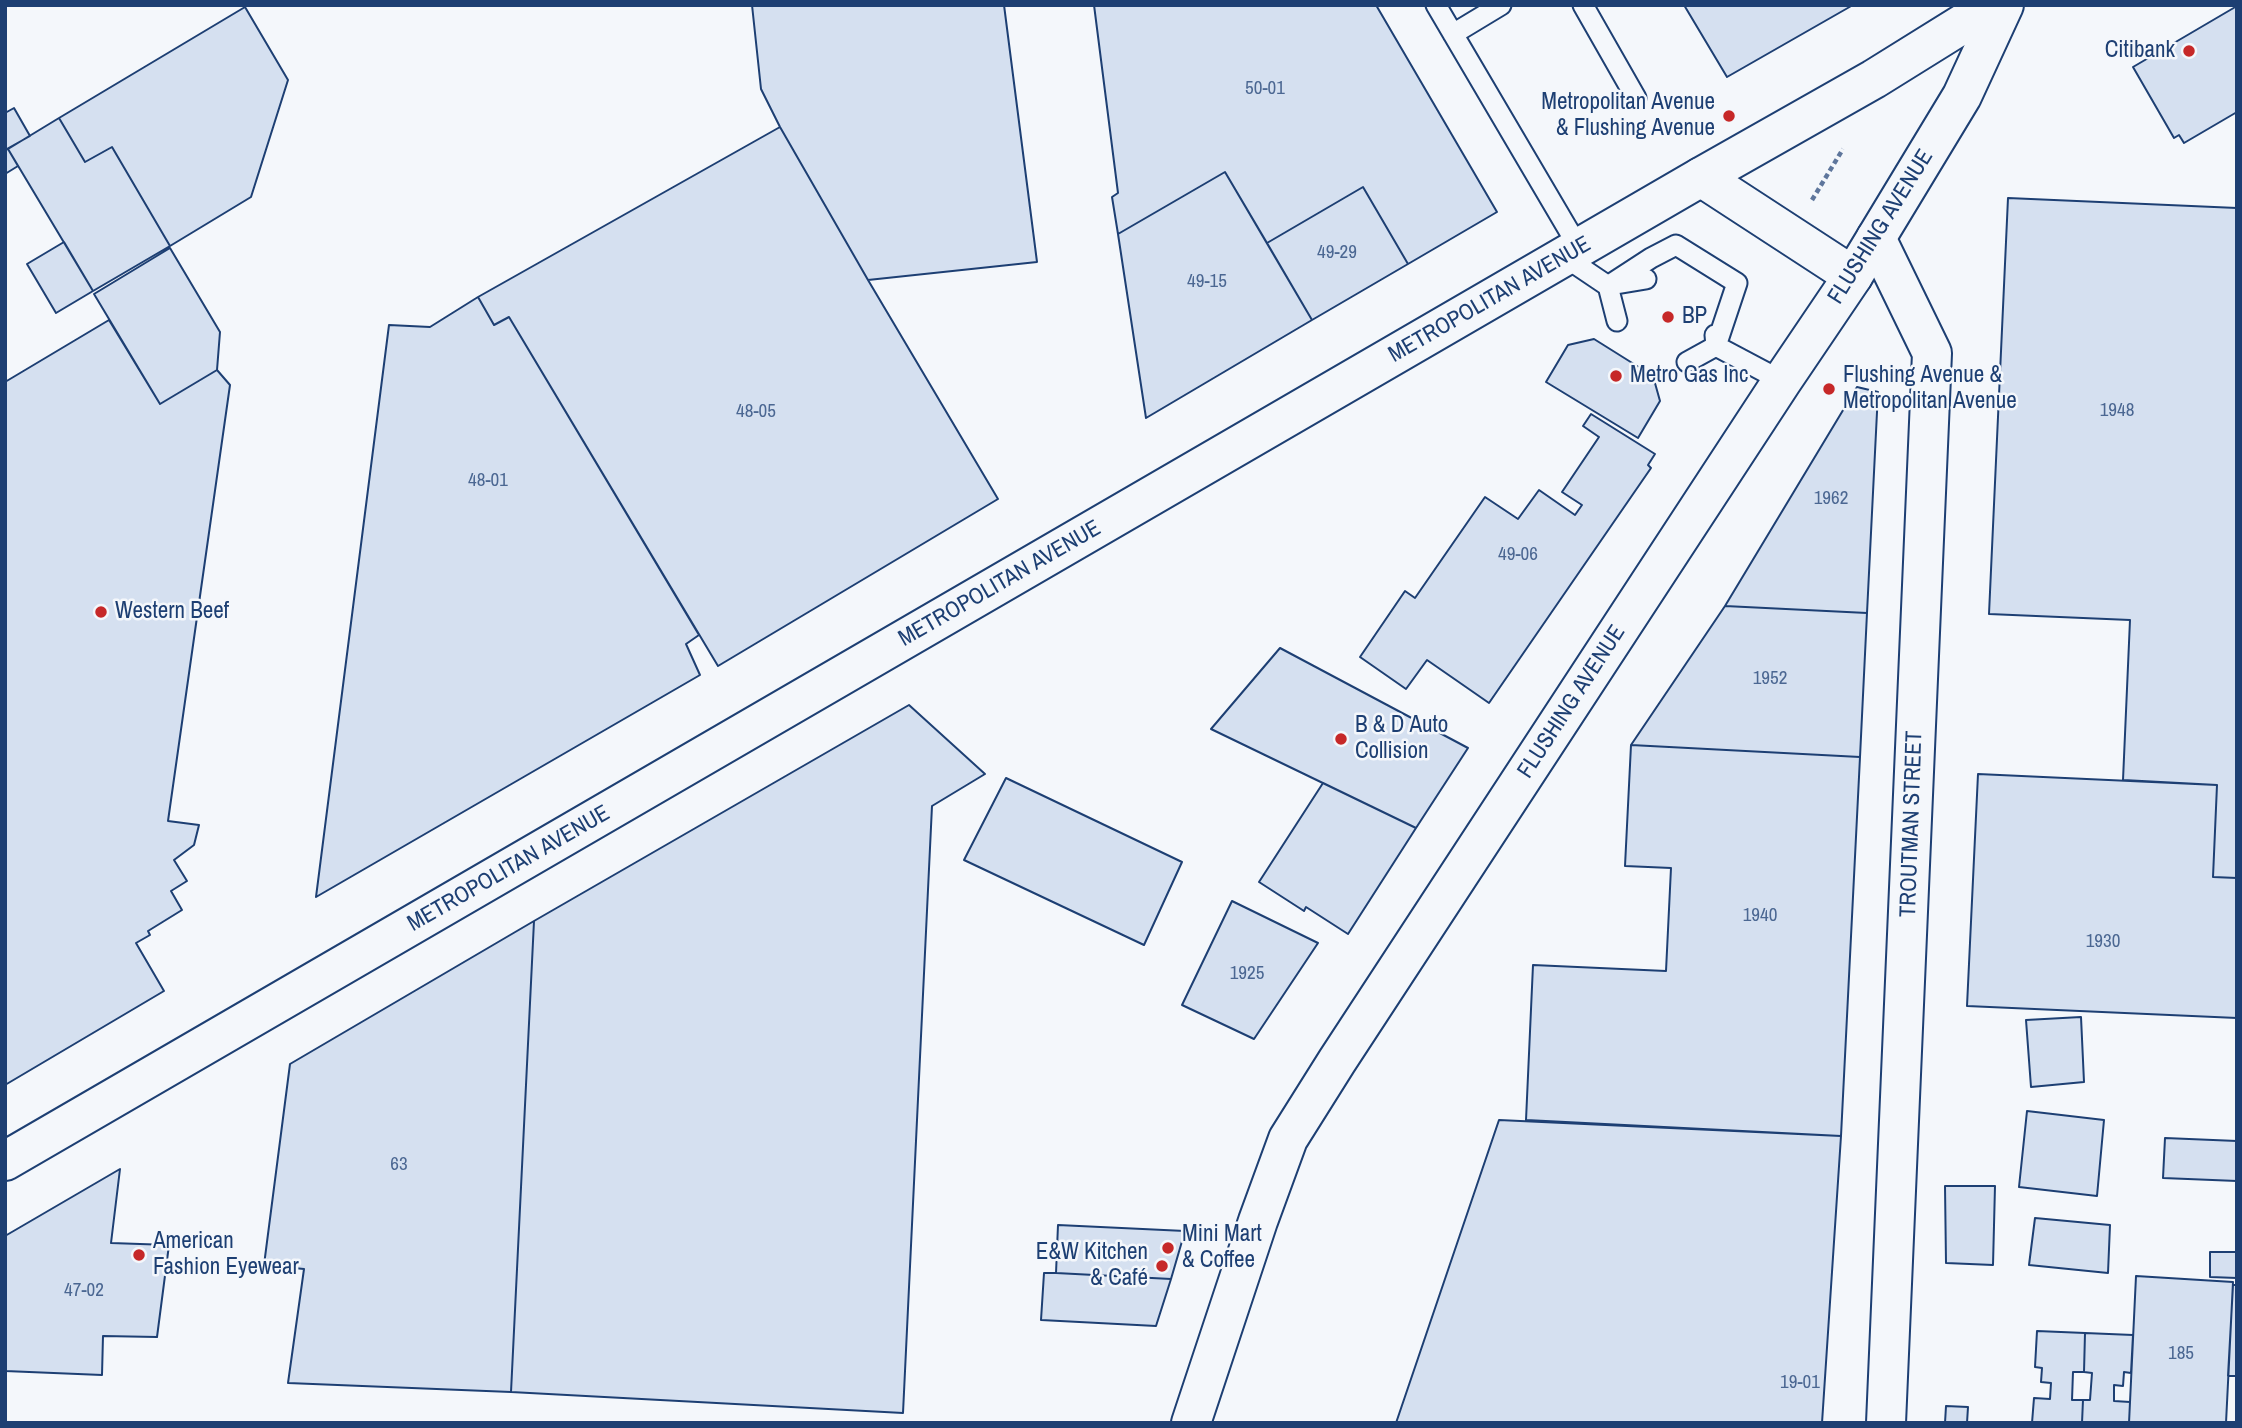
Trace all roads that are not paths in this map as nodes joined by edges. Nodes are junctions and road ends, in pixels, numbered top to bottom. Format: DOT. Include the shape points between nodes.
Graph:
graph roads {
  1 [pos="1436,5"];
  2 [pos="1501,5"];
  3 [pos="1583,5"];
  4 [pos="1993,5"];
  5 [pos="2004,5"];
  6 [pos="1453,34"];
  7 [pos="1636,99"];
  8 [pos="1701,177"];
  9 [pos="1876,238"];
  10 [pos="1572,252"];
  11 [pos="1853,276"];
  12 [pos="1647,279"];
  13 [pos="1608,286"];
  14 [pos="1714,318"];
  15 [pos="1617,321"];
  16 [pos="1716,346"];
  17 [pos="1687,362"];
  18 [pos="1782,381"];
  19 [pos="5,1161"];
  20 [pos="1191,1423"];
  21 [pos="1886,1423"];
  1 -- 6 [label="lane"];
  2 -- 6 [label="lane"];
  3 -- 7 [label="lane"];
  4 -- 8 [label="main road, METROPOLITAN AVENUE"];
  5 -- 9 [label="main road, FLUSHING AVENUE" via="1962,96"];
  6 -- 10 [label="lane"];
  8 -- 10 [label="main road, METROPOLITAN AVENUE"];
  8 -- 11 [label="main road"];
  9 -- 11 [label="main road, FLUSHING AVENUE"];
  9 -- 21 [label="main road, TROUTMAN STREET" via="1932,353"];
  10 -- 13 [label="lane"];
  10 -- 19 [label="main road, METROPOLITAN AVENUE"];
  11 -- 18 [label="main road, FLUSHING AVENUE"];
  12 -- 13 [label="lane"];
  13 -- 15 [label="lane"];
  13 -- 16 [label="lane" via="1676,245 1737,283"];
  14 -- 16 [label="lane"];
  16 -- 17 [label="lane"];
  16 -- 18 [label="lane"];
  18 -- 20 [label="main road, FLUSHING AVENUE" via="1288,1139"];
}
